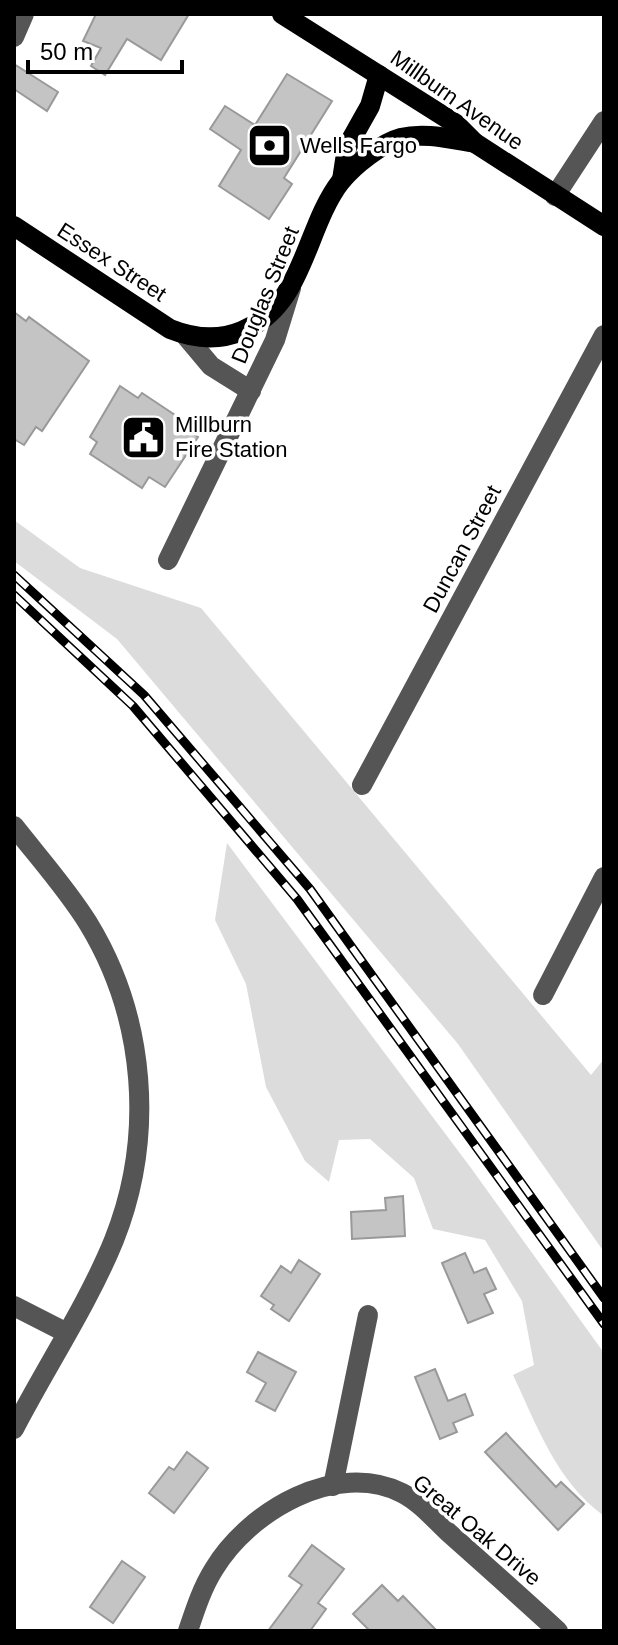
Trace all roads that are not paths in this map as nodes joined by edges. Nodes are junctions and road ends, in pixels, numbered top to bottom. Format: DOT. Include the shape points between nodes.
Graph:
graph roads {
  1 [pos="24,14"];
  2 [pos="282,14"];
  3 [pos="14,37"];
  4 [pos="379,75"];
  5 [pos="604,121"];
  6 [pos="475,143"];
  7 [pos="342,180"];
  8 [pos="555,196"];
  9 [pos="14,226"];
  10 [pos="604,226"];
  11 [pos="292,284"];
  12 [pos="185,335"];
  13 [pos="604,335"];
  14 [pos="251,391"];
  15 [pos="168,560"];
  16 [pos="362,785"];
  17 [pos="14,826"];
  18 [pos="604,877"];
  19 [pos="543,995"];
  20 [pos="14,1306"];
  21 [pos="368,1315"];
  22 [pos="65,1332"];
  23 [pos="14,1429"];
  24 [pos="333,1486"];
  25 [pos="188,1631"];
  26 [pos="558,1631"];
  1 -- 3 [label="street"];
  2 -- 4 [label="main road, Millburn Avenue"];
  4 -- 6 [label="main road, Millburn Avenue" via="456,124"];
  4 -- 7 [label="main road" via="370,106 347,147"];
  5 -- 8 [label="street"];
  6 -- 7 [label="main road, Douglas Street" via="431,135 399,138"];
  6 -- 8 [label="main road, Millburn Avenue"];
  7 -- 11 [label="main road, Douglas Street"];
  8 -- 10 [label="main road, Millburn Avenue"];
  9 -- 12 [label="main road, Essex Street"];
  11 -- 12 [label="main road, Essex Street" via="276,309 251,327 228,337"];
  11 -- 14 [label="street, Douglas Street" via="275,340"];
  12 -- 14 [label="street, Essex Street" via="211,366"];
  13 -- 16 [label="street, Duncan Street"];
  14 -- 15 [label="street, Douglas Street"];
  17 -- 22 [label="street" via="67,893 106,955 137,1061 139,1134 126,1206 98,1274"];
  18 -- 19 [label="street"];
  20 -- 22 [label="street"];
  21 -- 24 [label="street"];
  22 -- 23 [label="street"];
  24 -- 25 [label="street, Great Oak Drive" via="281,1505 239,1537 213,1570"];
  24 -- 26 [label="street, Great Oak Drive" via="370,1484 404,1494"];
}
